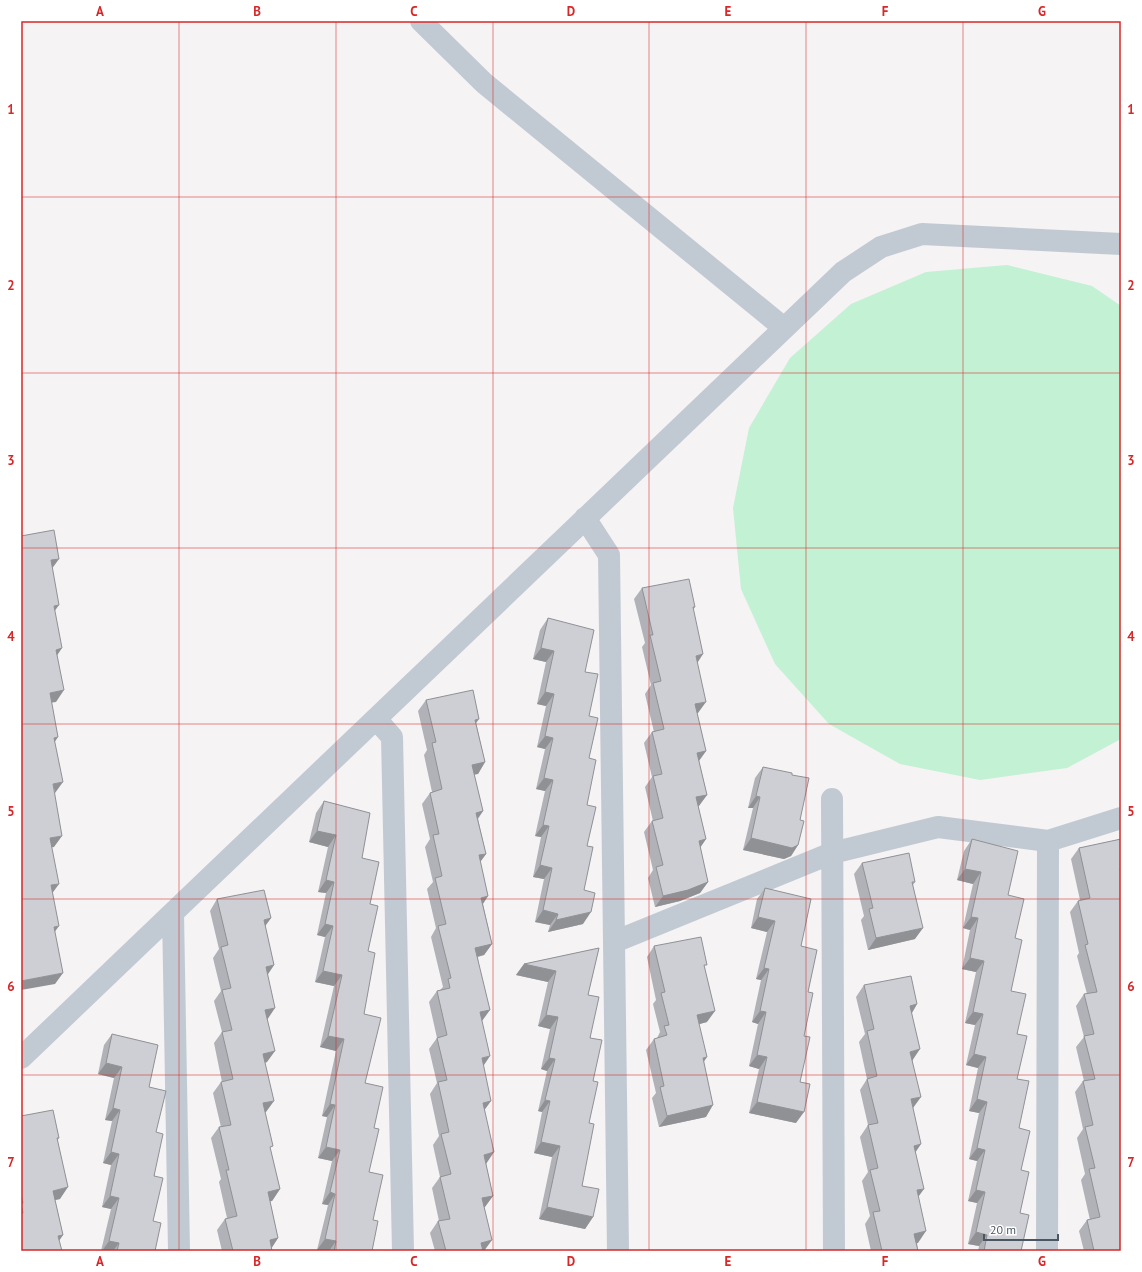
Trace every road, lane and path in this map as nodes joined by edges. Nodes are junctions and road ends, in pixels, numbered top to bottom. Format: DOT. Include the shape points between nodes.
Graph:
graph roads {
  1 [pos="421,21"];
  2 [pos="1121,244"];
  3 [pos="784,328"];
  4 [pos="585,518"];
  5 [pos="376,718"];
  6 [pos="832,799"];
  7 [pos="1121,818"];
  8 [pos="1048,841"];
  9 [pos="832,854"];
  10 [pos="173,913"];
  11 [pos="614,942"];
  12 [pos="21,1058"];
  13 [pos="179,1251"];
  14 [pos="403,1251"];
  15 [pos="618,1251"];
  16 [pos="834,1251"];
  17 [pos="1047,1251"];
  1 -- 3 [label="street" via="484,83"];
  2 -- 3 [label="street" via="922,234 881,246 843,272"];
  3 -- 4 [label="street"];
  4 -- 5 [label="street"];
  4 -- 11 [label="street" via="609,555"];
  5 -- 10 [label="street"];
  5 -- 14 [label="street" via="392,738"];
  6 -- 9 [label="street"];
  7 -- 8 [label="street"];
  8 -- 9 [label="street" via="938,827"];
  8 -- 17 [label="street"];
  9 -- 11 [label="street"];
  9 -- 16 [label="street"];
  10 -- 12 [label="street"];
  10 -- 13 [label="street"];
  11 -- 15 [label="street"];
}
